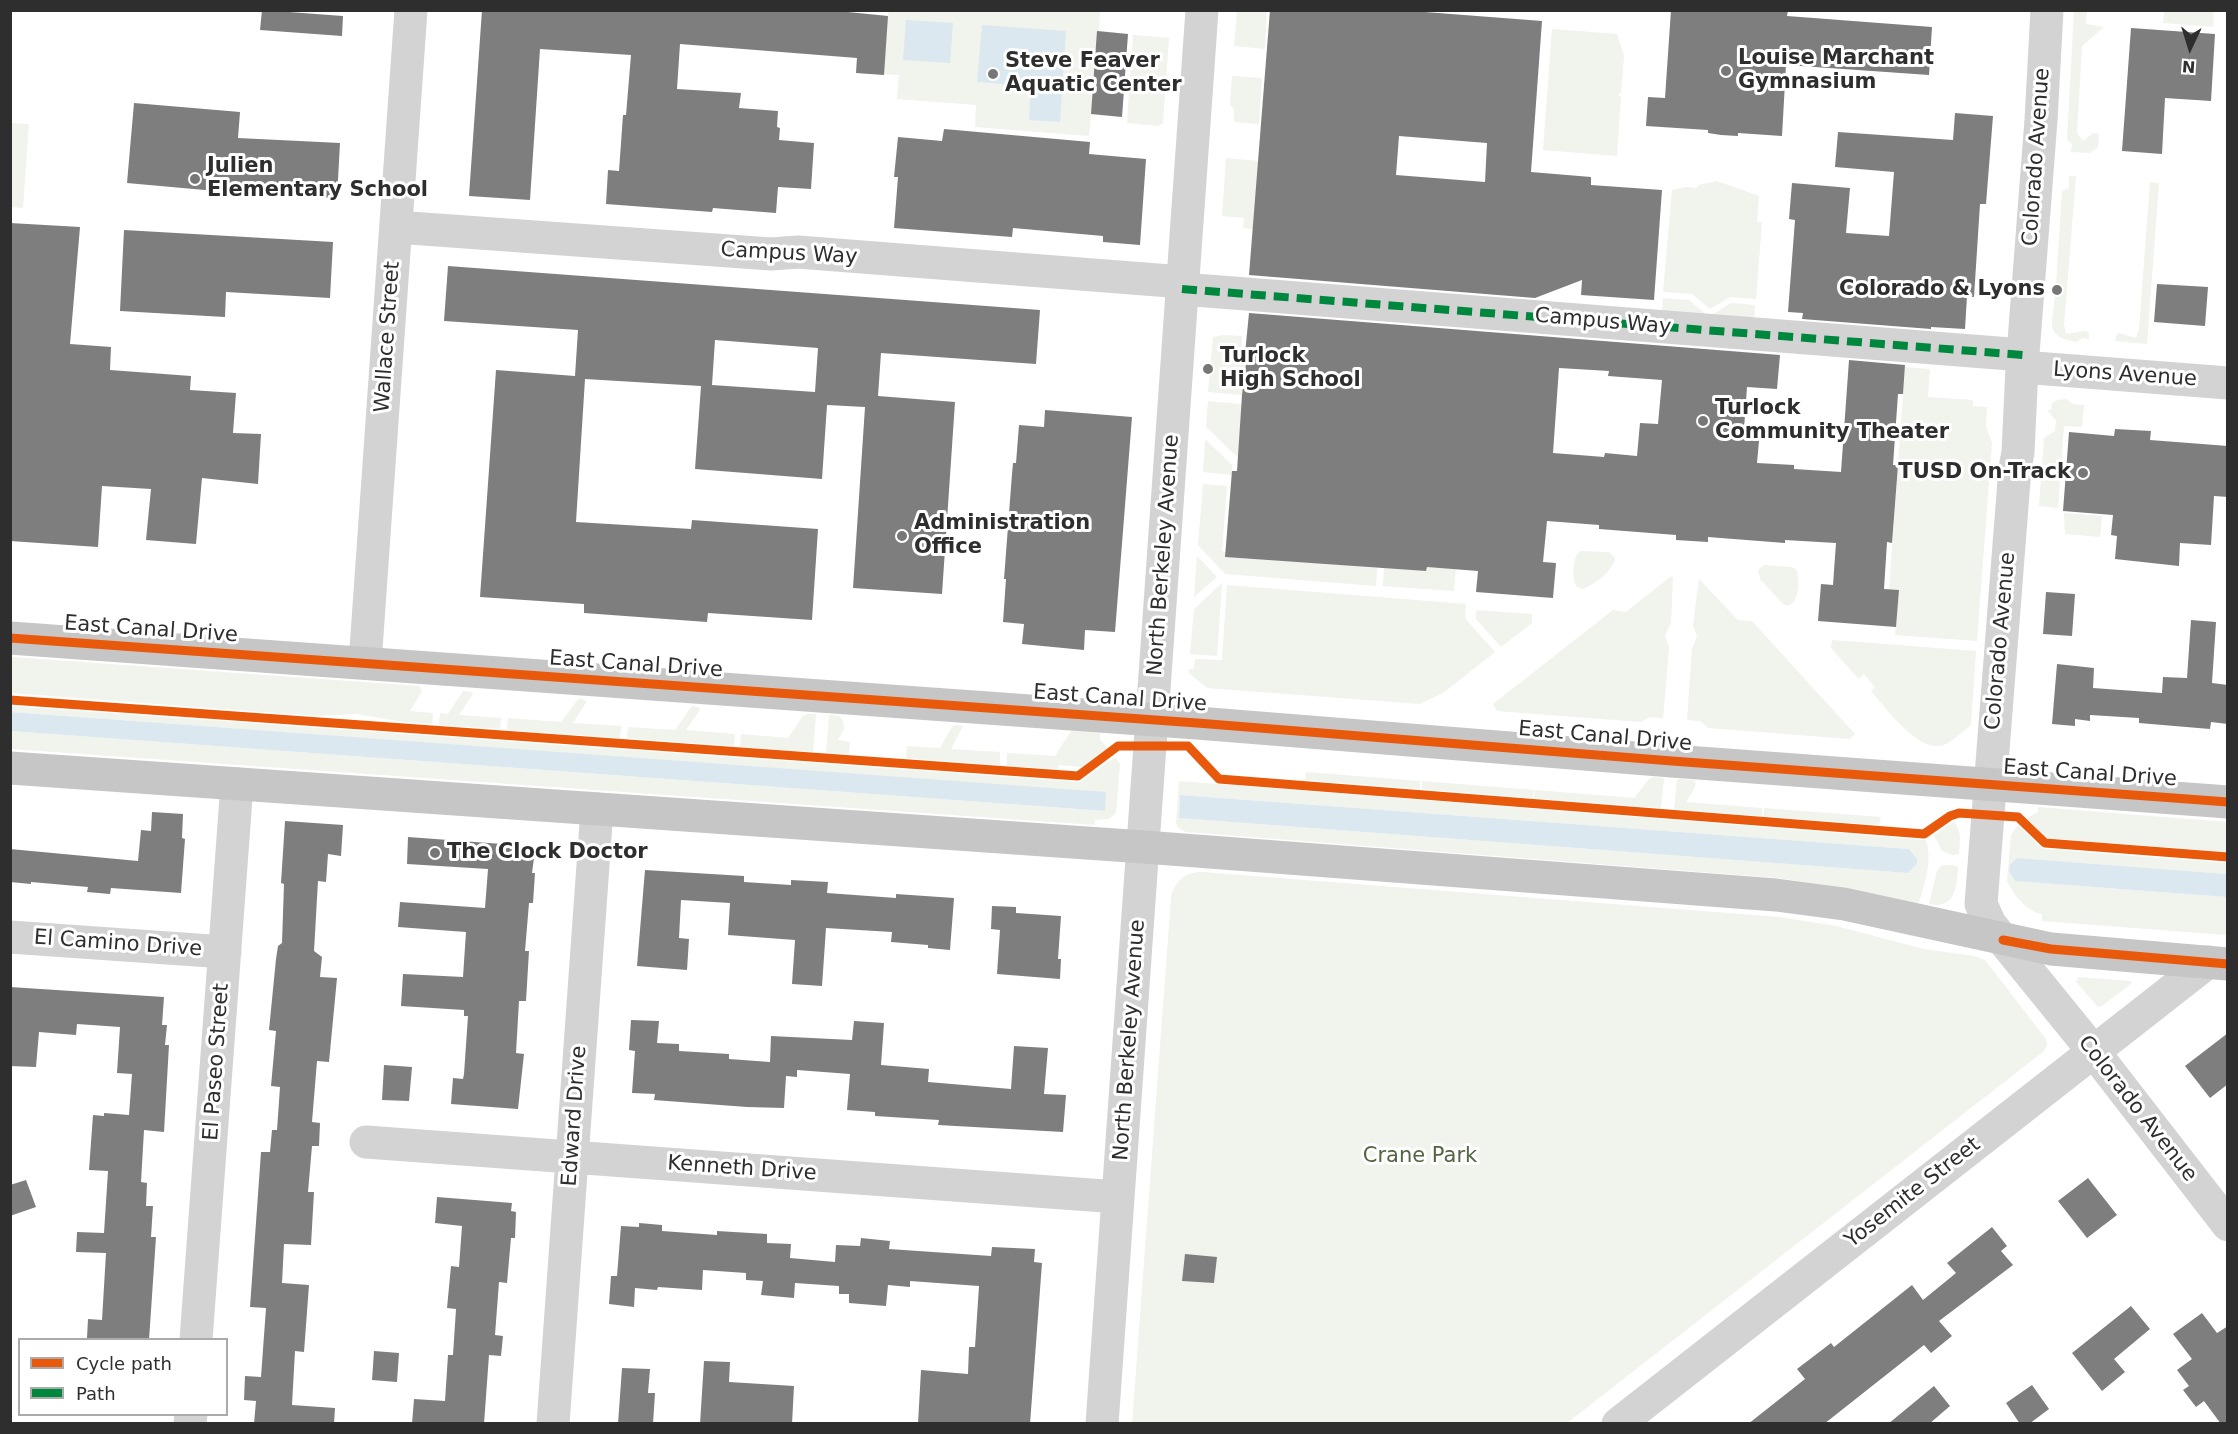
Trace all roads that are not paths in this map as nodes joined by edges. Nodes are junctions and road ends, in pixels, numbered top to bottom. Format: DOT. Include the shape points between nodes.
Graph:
graph roads {
  1 [pos="411,10"];
  2 [pos="1203,10"];
  3 [pos="2047,10"];
  4 [pos="396,227"];
  5 [pos="1183,286"];
  6 [pos="2022,361"];
  7 [pos="2228,383"];
  8 [pos="10,638"];
  9 [pos="365,663"];
  10 [pos="1153,720"];
  11 [pos="10,768"];
  12 [pos="237,784"];
  13 [pos="1989,784"];
  14 [pos="2228,802"];
  15 [pos="597,809"];
  16 [pos="1144,847"];
  17 [pos="10,937"];
  18 [pos="2003,940"];
  19 [pos="225,952"];
  20 [pos="2218,963"];
  21 [pos="2094,1052"];
  22 [pos="366,1142"];
  23 [pos="573,1156"];
  24 [pos="1118,1197"];
  25 [pos="2228,1225"];
  26 [pos="196,1338"];
  27 [pos="553,1424"];
  28 [pos="1102,1424"];
  29 [pos="1618,1424"];
  1 -- 4 [label="street, Wallace Street"];
  2 -- 5 [label="street, North Berkeley Avenue"];
  3 -- 6 [label="street, Colorado Avenue"];
  4 -- 5 [label="street, Campus Way" via="771,254 798,252"];
  4 -- 9 [label="street, Wallace Street"];
  5 -- 6 [label="street, Campus Way"];
  5 -- 10 [label="street, North Berkeley Avenue"];
  6 -- 7 [label="street, Lyons Avenue"];
  6 -- 13 [label="street, Colorado Avenue" via="2018,452"];
  8 -- 9 [label="main road, East Canal Drive"];
  9 -- 10 [label="main road, East Canal Drive"];
  10 -- 13 [label="main road, East Canal Drive"];
  10 -- 16 [label="street, North Berkeley Avenue"];
  11 -- 12 [label="main road"];
  12 -- 15 [label="main road"];
  12 -- 19 [label="street, El Paseo Street"];
  13 -- 14 [label="main road, East Canal Drive"];
  13 -- 18 [label="street, Colorado Avenue" via="1980,897 1986,917"];
  15 -- 16 [label="main road"];
  15 -- 23 [label="street, Edward Drive"];
  16 -- 18 [label="main road" via="1792,896"];
  16 -- 24 [label="street, North Berkeley Avenue"];
  17 -- 19 [label="street, El Camino Drive"];
  18 -- 20 [label="main road" via="2050,950"];
  18 -- 21 [label="street, Colorado Avenue"];
  19 -- 26 [label="street, El Paseo Street"];
  20 -- 21 [label="street, Yosemite Street"];
  21 -- 25 [label="street, Colorado Avenue"];
  21 -- 29 [label="street, Yosemite Street"];
  22 -- 23 [label="street, Kenneth Drive"];
  23 -- 24 [label="street, Kenneth Drive"];
  23 -- 27 [label="street, Edward Drive"];
  24 -- 28 [label="street, North Berkeley Avenue"];
}
